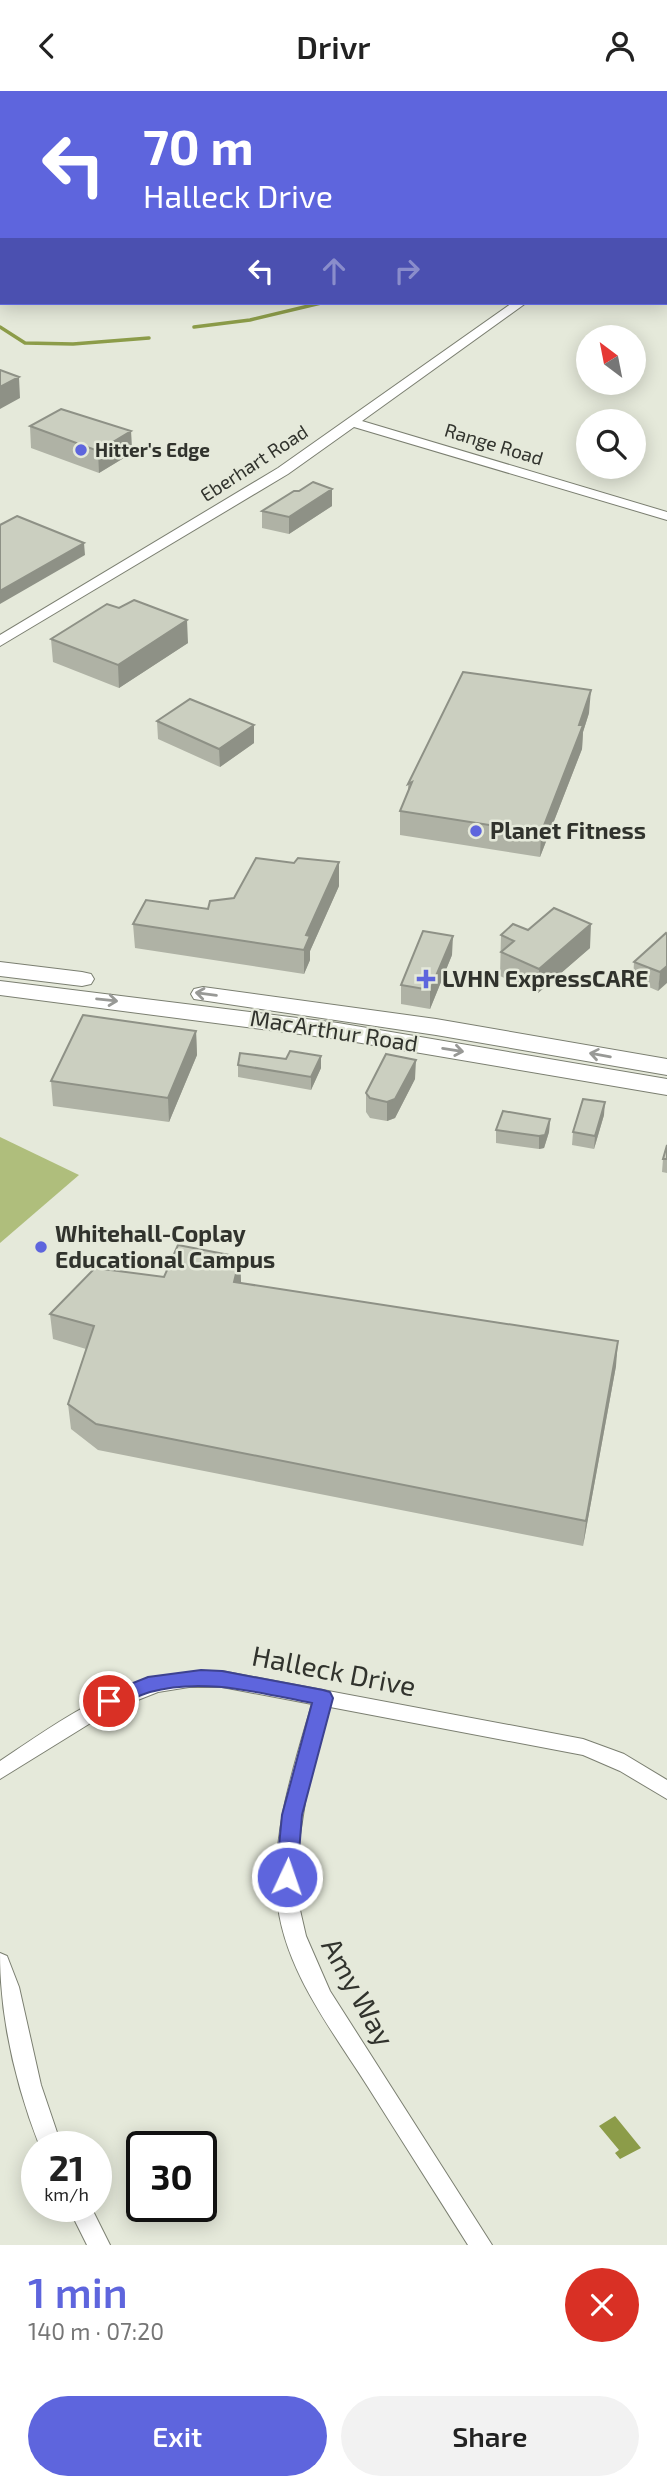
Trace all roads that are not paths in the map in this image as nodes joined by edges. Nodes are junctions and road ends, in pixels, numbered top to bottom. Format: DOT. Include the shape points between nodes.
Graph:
graph roads {
  1 [pos="517,305"];
  2 [pos="351,422"];
  3 [pos="667,516"];
  4 [pos="0,641"];
  5 [pos="0,968"];
  6 [pos="0,988"];
  7 [pos="667,1067"];
  8 [pos="667,1087"];
  9 [pos="323,1698"];
  10 [pos="0,1771"];
  11 [pos="667,1791"];
  12 [pos="0,1962"];
  13 [pos="45,2131"];
  14 [pos="87,2222"];
  15 [pos="99,2245"];
  16 [pos="481,2245"];
  1 -- 2 [label="street, Eberhart Road"];
  2 -- 3 [label="street, Range Road"];
  2 -- 4 [label="street, Eberhart Road" via="283,471"];
  7 -- 5 [label="highway, MacArthur Road, one-way" via="314,1008"];
  6 -- 8 [label="highway, MacArthur Road, one-way" via="338,1031"];
  9 -- 10 [label="street, Halleck Drive" via="222,1679 174,1679 109,1701"];
  9 -- 11 [label="street, Halleck Drive" via="583,1747 645,1774"];
  9 -- 16 [label="street, Amy Way" via="292,1815 286,1898 291,1921 323,1998"];
  12 -- 13 [label="street" via="15,2004"];
  14 -- 15 [label="street"];
}
